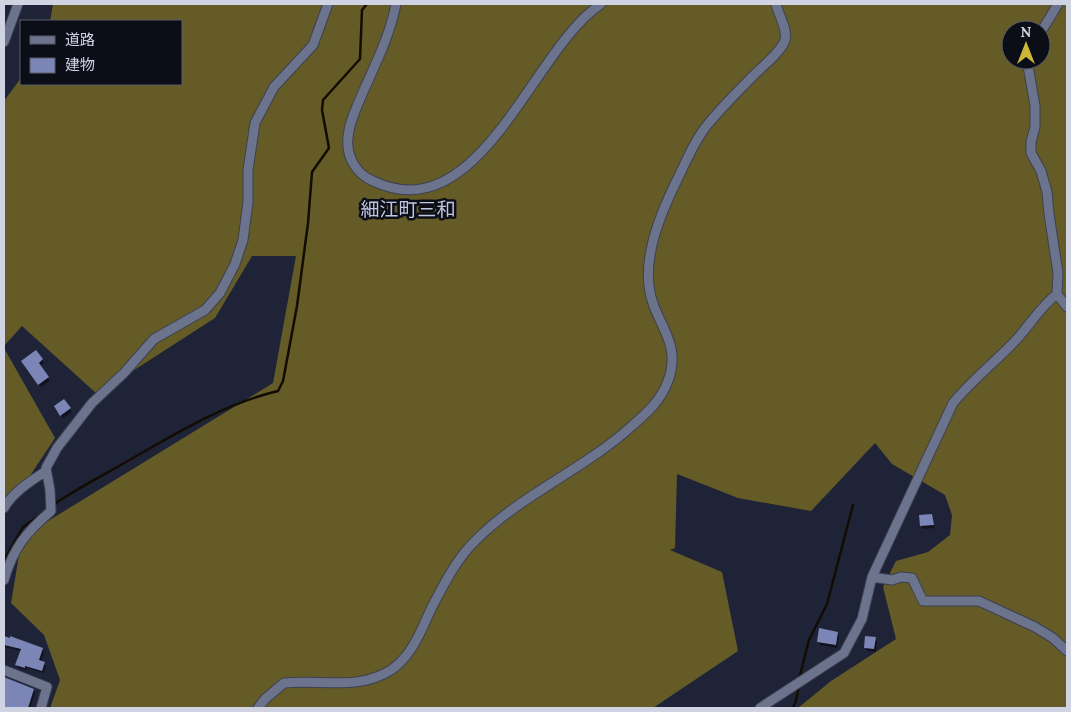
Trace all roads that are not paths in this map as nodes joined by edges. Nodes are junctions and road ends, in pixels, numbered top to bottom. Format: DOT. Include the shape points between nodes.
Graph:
graph roads {
  1 [pos="18,4"];
  2 [pos="328,4"];
  3 [pos="396,4"];
  4 [pos="602,4"];
  5 [pos="776,4"];
  6 [pos="1058,4"];
  7 [pos="1048,20"];
  8 [pos="4,42"];
  9 [pos="1029,70"];
  10 [pos="1057,294"];
  11 [pos="1067,307"];
  12 [pos="46,471"];
  13 [pos="4,508"];
  14 [pos="872,577"];
  15 [pos="4,580"];
  16 [pos="1067,651"];
  17 [pos="4,670"];
  18 [pos="41,708"];
  19 [pos="258,708"];
  20 [pos="760,708"];
  1 -- 8 [label="street"];
  2 -- 12 [label="street" via="313,45 274,87 255,123 243,240 220,293 205,310 154,339 92,403 57,448"];
  3 -- 4 [label="street" via="386,40 352,119 348,147 352,162 368,179 387,187 409,190 423,189 452,178 474,160 512,114 574,27"];
  5 -- 19 [label="street" via="785,32 784,42 697,139 656,231 649,260 649,289 671,345 673,362 666,385 653,407 596,456 508,512 475,540 460,558 414,646 398,664 377,677 359,682 284,683"];
  6 -- 7 [label="street"];
  9 -- 10 [label="street" via="1036,106 1031,153 1047,192 1058,273"];
  10 -- 11 [label="street"];
  10 -- 14 [label="street" via="953,403"];
  12 -- 13 [label="street" via="8,500"];
  12 -- 15 [label="street" via="51,511 20,542"];
  14 -- 16 [label="street" via="912,578 923,601 979,601 1035,627"];
  14 -- 20 [label="street" via="862,619 844,653"];
  17 -- 18 [label="street" via="47,687"];
}
